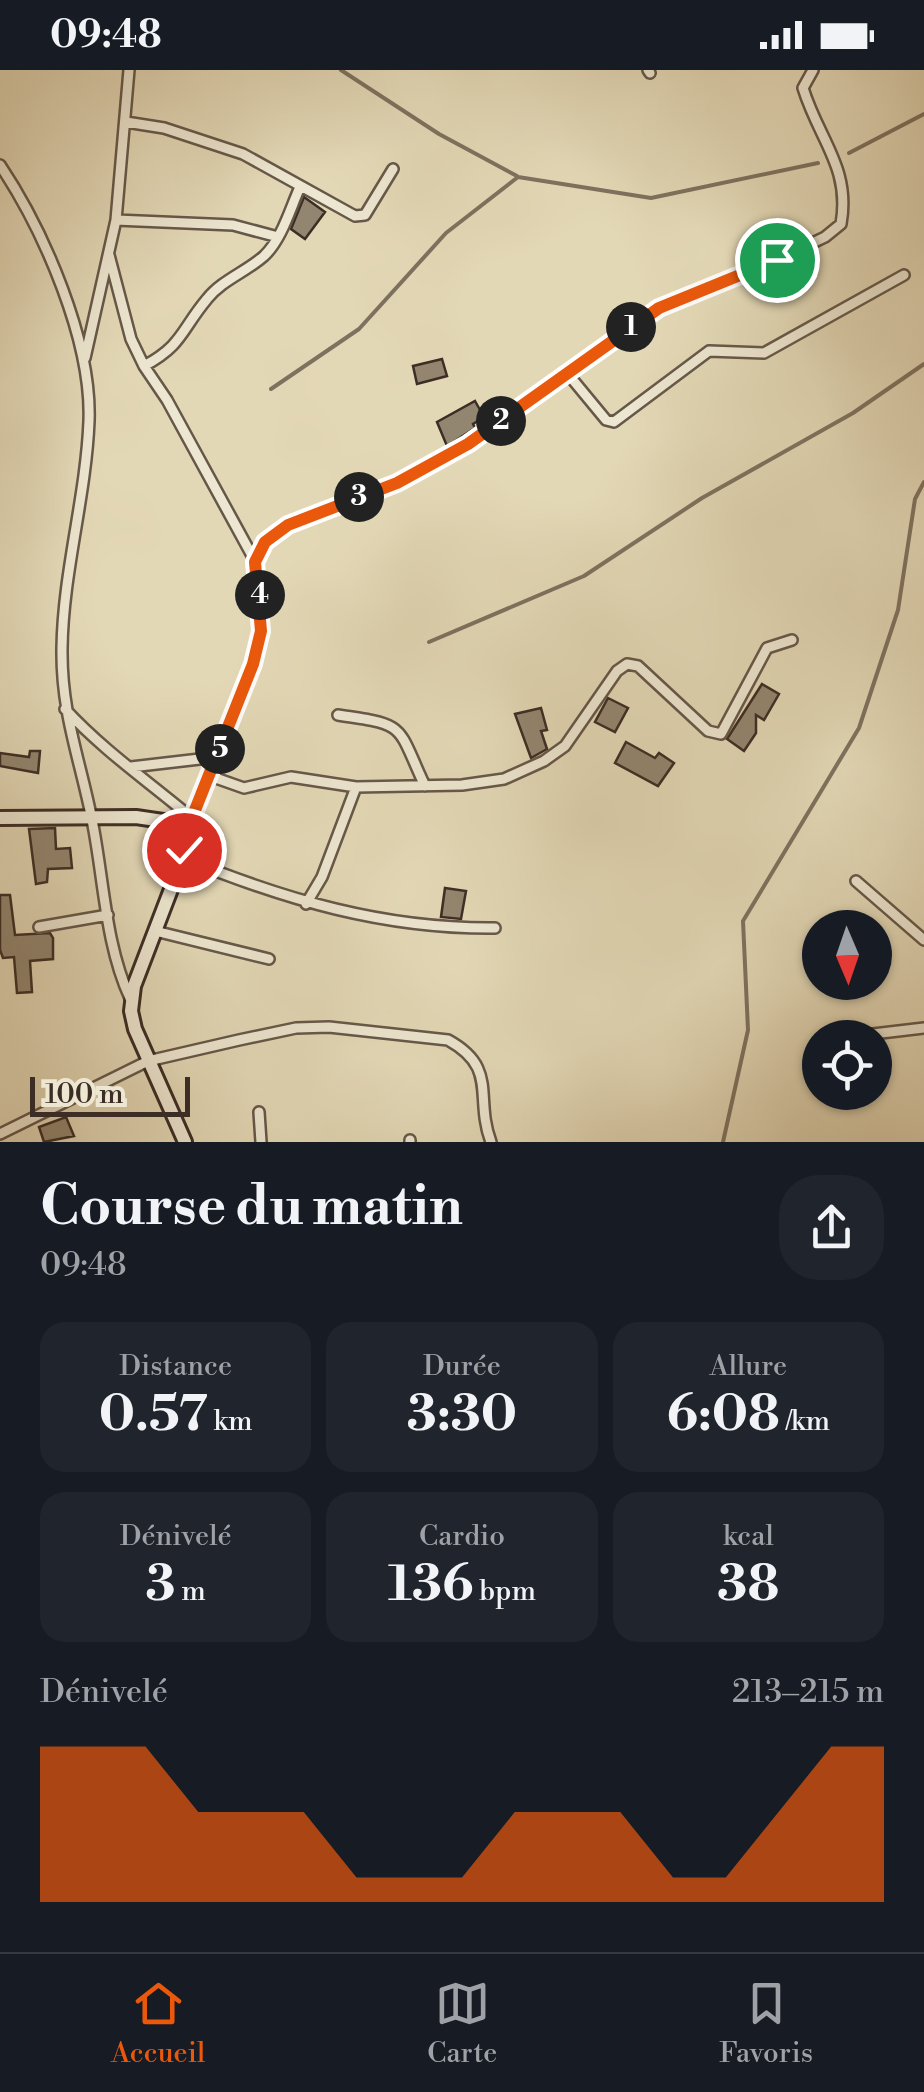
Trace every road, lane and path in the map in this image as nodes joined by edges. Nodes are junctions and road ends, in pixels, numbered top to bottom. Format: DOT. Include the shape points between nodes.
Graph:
graph roads {
  1 [pos="130,70"];
  2 [pos="812,70"];
  3 [pos="126,122"];
  4 [pos="0,164"];
  5 [pos="393,169"];
  6 [pos="300,187"];
  7 [pos="116,220"];
  8 [pos="278,237"];
  9 [pos="109,255"];
  10 [pos="904,275"];
  11 [pos="84,362"];
  12 [pos="144,366"];
  13 [pos="568,374"];
  14 [pos="255,562"];
  15 [pos="792,640"];
  16 [pos="63,707"];
  17 [pos="338,715"];
  18 [pos="217,757"];
  19 [pos="130,767"];
  20 [pos="210,776"];
  21 [pos="426,786"];
  22 [pos="356,787"];
  23 [pos="0,818"];
  24 [pos="92,818"];
  25 [pos="193,818"];
  26 [pos="182,843"];
  27 [pos="183,858"];
  28 [pos="856,881"];
  29 [pos="306,904"];
  30 [pos="108,915"];
  31 [pos="39,927"];
  32 [pos="496,928"];
  33 [pos="155,931"];
  34 [pos="924,940"];
  35 [pos="269,960"];
  36 [pos="131,1000"];
  37 [pos="924,1028"];
  38 [pos="892,1032"];
  39 [pos="148,1061"];
  40 [pos="260,1112"];
  41 [pos="0,1134"];
  42 [pos="184,1142"];
  43 [pos="262,1142"];
  44 [pos="491,1142"];
  1 -- 3 [label="street"];
  2 -- 13 [label="street" via="803,88 843,178 842,224 777,260 659,308"];
  3 -- 6 [label="street" via="244,154"];
  3 -- 7 [label="street"];
  4 -- 11 [label="street" via="23,200"];
  5 -- 6 [label="street" via="365,215"];
  6 -- 8 [label="street"];
  7 -- 8 [label="street" via="196,221"];
  7 -- 9 [label="street"];
  8 -- 12 [label="street" via="265,255 210,295 167,354"];
  9 -- 11 [label="street"];
  9 -- 12 [label="street"];
  10 -- 13 [label="street" via="764,353 709,351 614,422"];
  11 -- 16 [label="street" via="89,419 62,646"];
  12 -- 14 [label="street"];
  13 -- 14 [label="street" via="424,470 288,525 265,542"];
  14 -- 18 [label="street" via="261,631"];
  15 -- 21 [label="street" via="767,648 721,734 708,731 628,664 580,728 544,761 504,779"];
  16 -- 19 [label="street" via="100,747"];
  16 -- 24 [label="street"];
  17 -- 21 [label="street" via="388,722 400,732"];
  18 -- 19 [label="street"];
  18 -- 20 [label="street"];
  19 -- 25 [label="street"];
  20 -- 22 [label="street" via="244,788 291,777"];
  20 -- 25 [label="street"];
  21 -- 22 [label="street"];
  22 -- 29 [label="street"];
  23 -- 24 [label="street"];
  24 -- 26 [label="street" via="163,821"];
  24 -- 30 [label="street"];
  25 -- 26 [label="street"];
  26 -- 27 [label="street"];
  27 -- 29 [label="street"];
  27 -- 33 [label="street"];
  28 -- 34 [label="street"];
  29 -- 32 [label="street" via="396,922"];
  30 -- 31 [label="street"];
  30 -- 36 [label="street" via="118,973"];
  33 -- 35 [label="street"];
  33 -- 36 [label="street"];
  36 -- 39 [label="street"];
  37 -- 38 [label="street"];
  39 -- 41 [label="street"];
  39 -- 42 [label="street"];
  39 -- 44 [label="street" via="296,1028 448,1040 474,1058"];
  40 -- 43 [label="street"];
}
